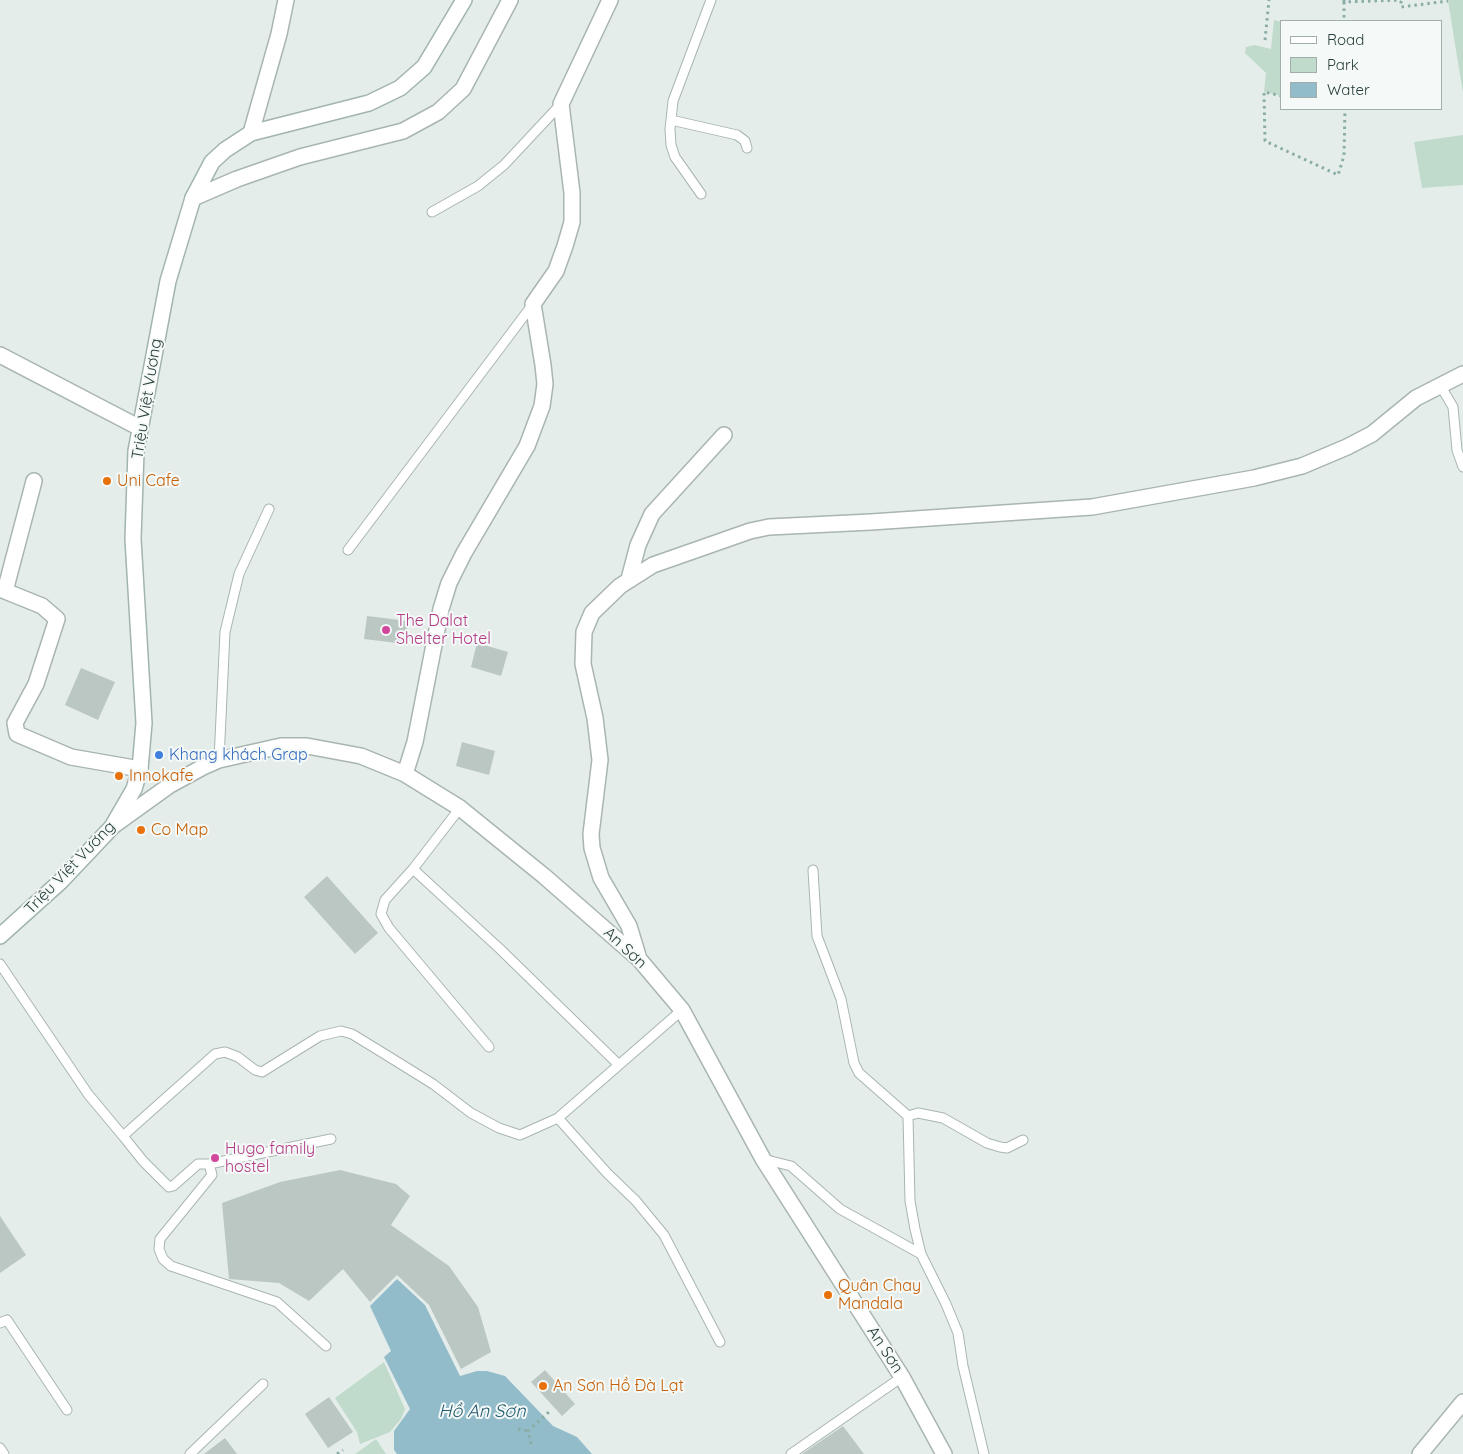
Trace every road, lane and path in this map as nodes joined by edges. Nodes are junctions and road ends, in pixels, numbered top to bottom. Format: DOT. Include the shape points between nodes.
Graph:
graph roads {
  1 [pos="286,0"];
  2 [pos="464,0"];
  3 [pos="510,0"];
  4 [pos="610,0"];
  5 [pos="711,0"];
  6 [pos="1269,0"];
  7 [pos="1344,1"];
  8 [pos="1401,1"];
  9 [pos="1448,1"];
  10 [pos="1344,20"];
  11 [pos="1265,40"];
  12 [pos="1280,96"];
  13 [pos="561,104"];
  14 [pos="1345,110"];
  15 [pos="671,120"];
  16 [pos="251,133"];
  17 [pos="747,148"];
  18 [pos="701,194"];
  19 [pos="193,198"];
  20 [pos="432,212"];
  21 [pos="533,304"];
  22 [pos="0,355"];
  23 [pos="1463,374"];
  24 [pos="1440,384"];
  25 [pos="140,428"];
  26 [pos="724,435"];
  27 [pos="1463,467"];
  28 [pos="34,481"];
  29 [pos="268,509"];
  30 [pos="348,550"];
  31 [pos="629,579"];
  32 [pos="2,590"];
  33 [pos="219,760"];
  34 [pos="140,768"];
  35 [pos="405,774"];
  36 [pos="460,808"];
  37 [pos="112,827"];
  38 [pos="413,869"];
  39 [pos="813,870"];
  40 [pos="0,936"];
  41 [pos="639,959"];
  42 [pos="0,964"];
  43 [pos="682,1010"];
  44 [pos="489,1047"];
  45 [pos="619,1065"];
  46 [pos="908,1116"];
  47 [pos="558,1118"];
  48 [pos="123,1136"];
  49 [pos="331,1139"];
  50 [pos="1023,1140"];
  51 [pos="763,1158"];
  52 [pos="209,1164"];
  53 [pos="921,1254"];
  54 [pos="0,1323"];
  55 [pos="720,1342"];
  56 [pos="326,1346"];
  57 [pos="902,1376"];
  58 [pos="262,1384"];
  59 [pos="1463,1402"];
  60 [pos="67,1410"];
  61 [pos="550,1411"];
  62 [pos="518,1428"];
  63 [pos="528,1431"];
  64 [pos="531,1444"];
  65 [pos="0,1448"];
  66 [pos="343,1450"];
  67 [pos="4,1454"];
  68 [pos="190,1454"];
  69 [pos="337,1454"];
  70 [pos="790,1454"];
  71 [pos="944,1454"];
  72 [pos="984,1454"];
  73 [pos="1420,1454"];
  1 -- 16 [label="street"];
  2 -- 16 [label="street, Triệu Việt Vương" via="424,67 394,92 369,103"];
  3 -- 19 [label="street" via="463,89 438,112 403,131 300,157 237,178"];
  4 -- 13 [label="street"];
  5 -- 15 [label="lane" via="680,79"];
  6 -- 11 [label="path"];
  7 -- 8 [label="path"];
  7 -- 10 [label="path"];
  8 -- 9 [label="path" via="1401,7"];
  12 -- 14 [label="path" via="1264,92 1265,141 1338,175 1344,156"];
  13 -- 20 [label="lane" via="504,165 478,186"];
  13 -- 21 [label="street" via="572,222 556,271"];
  15 -- 17 [label="lane" via="737,135 745,140"];
  15 -- 18 [label="lane" via="671,145 675,157"];
  16 -- 19 [label="street, Triệu Việt Vương" via="212,162"];
  19 -- 25 [label="street, Triệu Việt Vương" via="168,281"];
  21 -- 30 [label="lane"];
  21 -- 35 [label="street" via="545,384 542,406 527,446 449,583 415,742"];
  22 -- 25 [label="street"];
  23 -- 24 [label="street"];
  24 -- 27 [label="lane" via="1453,408 1457,450"];
  24 -- 31 [label="street" via="1416,398 1372,434 1348,447 1302,466 1254,478 1092,507 769,527 674,556"];
  25 -- 34 [label="street, Triệu Việt Vương" via="136,451 133,539 144,723"];
  26 -- 31 [label="street" via="652,514 638,545"];
  28 -- 32 [label="street"];
  29 -- 33 [label="lane" via="239,574 225,632"];
  31 -- 41 [label="street" via="598,605 587,622 583,642 600,760 592,813 592,848 601,878 629,926"];
  32 -- 34 [label="street" via="42,606 57,619 36,684 15,723 17,734 71,757"];
  33 -- 35 [label="street, An Sơn" via="281,746 307,746 361,756"];
  33 -- 37 [label="street, An Sơn" via="170,785"];
  34 -- 37 [label="street, Triệu Việt Vương" via="134,789"];
  35 -- 36 [label="street, An Sơn"];
  36 -- 38 [label="lane"];
  36 -- 41 [label="street, An Sơn"];
  37 -- 40 [label="street, Triệu Việt Vương" via="60,882"];
  38 -- 44 [label="lane" via="385,900 381,914 389,928"];
  38 -- 45 [label="lane"];
  39 -- 46 [label="lane" via="817,936 841,998 854,1063 859,1073"];
  41 -- 43 [label="street, An Sơn"];
  42 -- 48 [label="lane" via="88,1094"];
  43 -- 45 [label="lane"];
  43 -- 51 [label="street, An Sơn"];
  45 -- 47 [label="lane"];
  46 -- 50 [label="lane" via="918,1113 942,1118 1000,1147 1007,1148"];
  46 -- 53 [label="lane" via="910,1201"];
  47 -- 48 [label="lane" via="520,1135 499,1128 352,1034 341,1032 320,1036 262,1072 225,1052 216,1054"];
  47 -- 55 [label="lane" via="664,1235"];
  48 -- 52 [label="lane" via="142,1161 169,1187 198,1164"];
  49 -- 52 [label="lane"];
  51 -- 53 [label="lane" via="791,1166 840,1209"];
  51 -- 57 [label="street, An Sơn"];
  52 -- 56 [label="lane" via="212,1175 160,1239 163,1259 170,1266 277,1302"];
  53 -- 72 [label="lane" via="958,1332"];
  54 -- 60 [label="lane" via="7,1320"];
  57 -- 70 [label="lane"];
  57 -- 71 [label="street, An Sơn"];
  58 -- 68 [label="lane"];
  59 -- 73 [label="street"];
  61 -- 63 [label="path"];
  62 -- 63 [label="path"];
  63 -- 64 [label="path"];
  65 -- 67 [label="lane"];
  66 -- 69 [label="path"];
}
